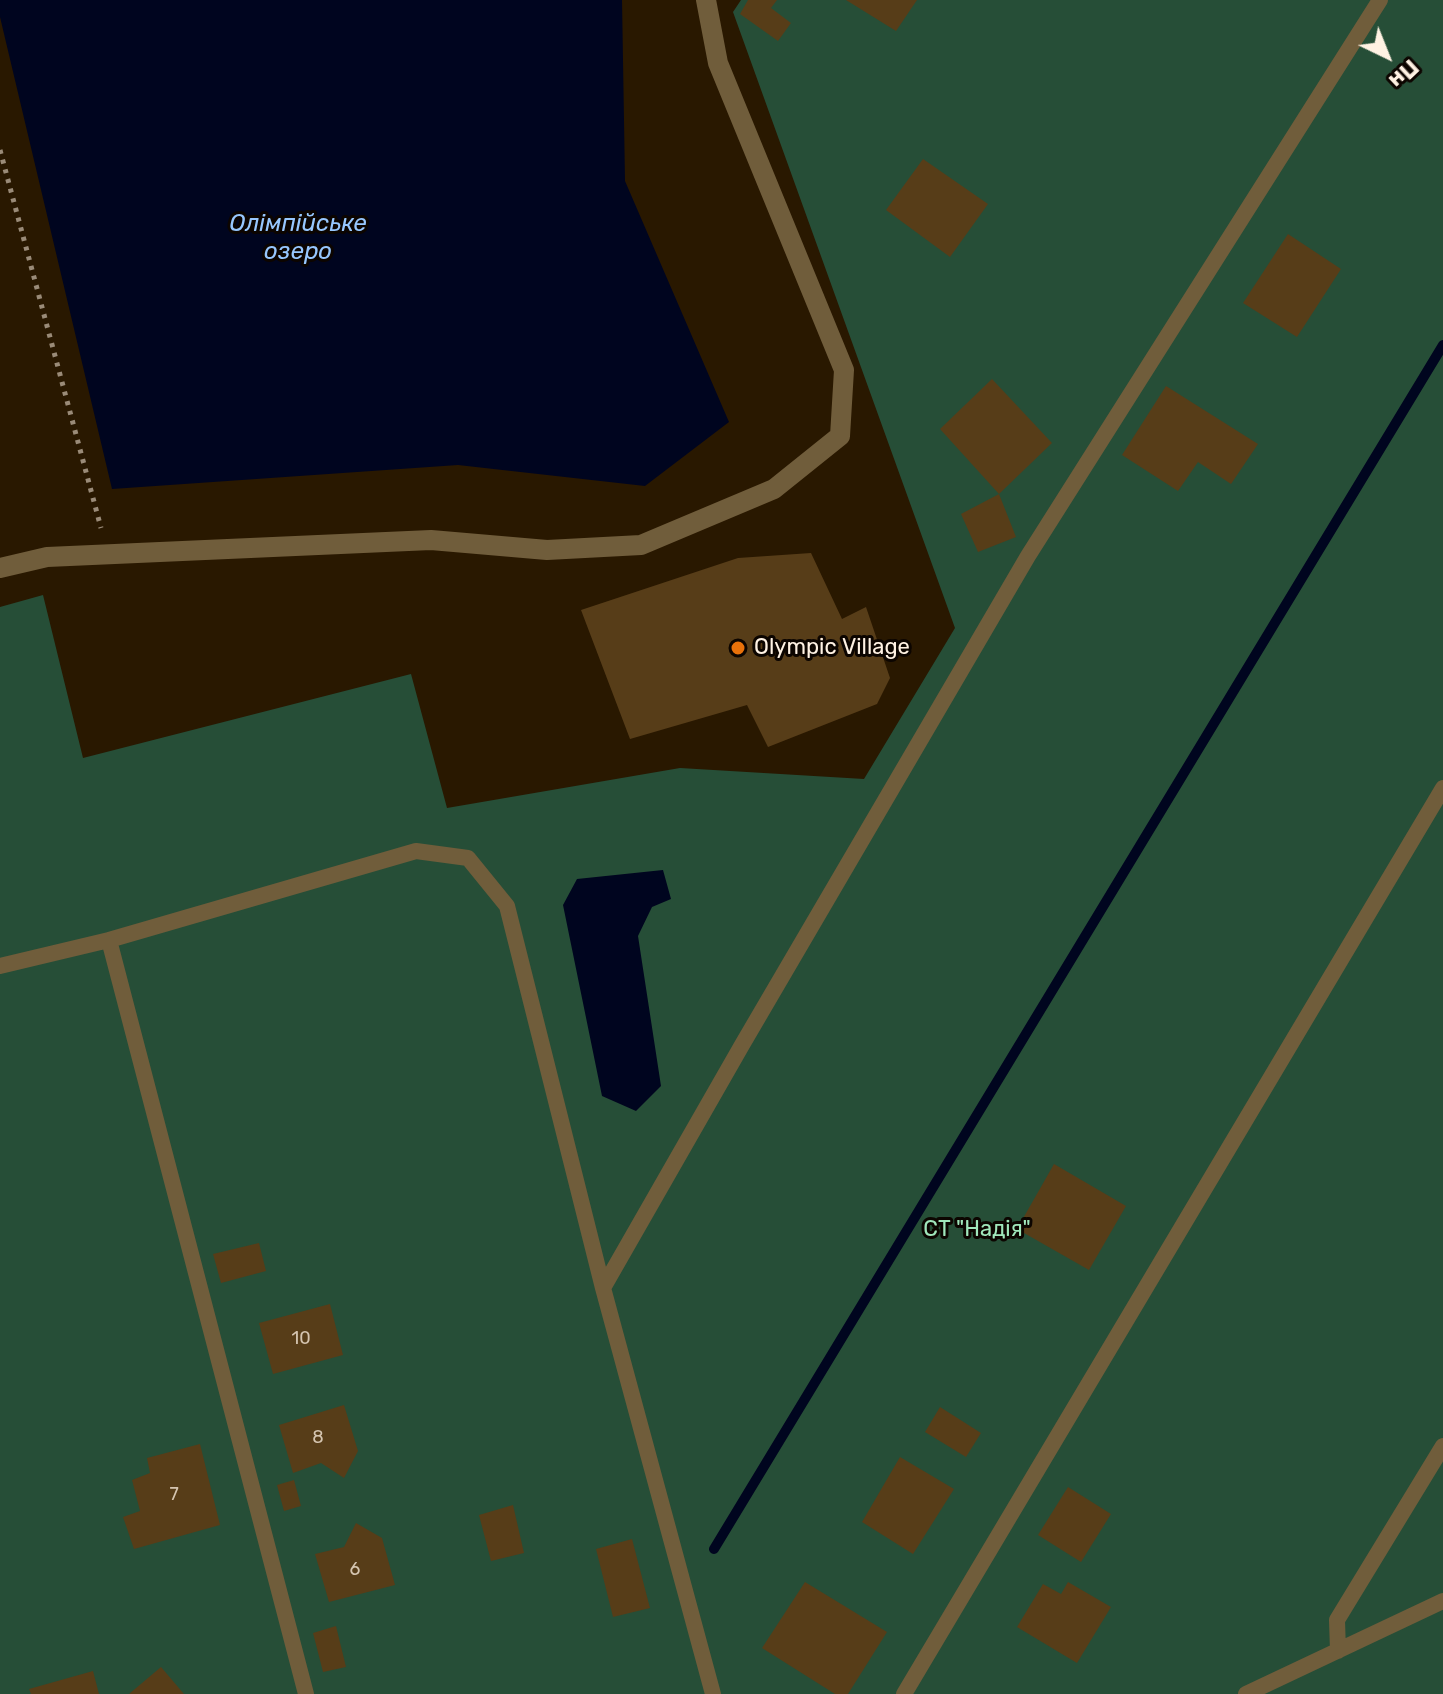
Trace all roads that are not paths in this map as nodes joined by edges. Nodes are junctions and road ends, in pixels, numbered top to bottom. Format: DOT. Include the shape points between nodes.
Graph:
graph roads {
  1 [pos="706,0"];
  2 [pos="1380,0"];
  3 [pos="0,568"];
  4 [pos="1443,788"];
  5 [pos="109,940"];
  6 [pos="0,966"];
  7 [pos="603,1288"];
  8 [pos="1443,1446"];
  9 [pos="1443,1601"];
  10 [pos="1338,1651"];
  11 [pos="306,1694"];
  12 [pos="713,1694"];
  13 [pos="904,1694"];
  14 [pos="1246,1694"];
  1 -- 3 [label="street" via="718,63 844,370 840,436 774,489 641,545 547,550 431,540 47,557"];
  2 -- 7 [label="lane" via="1028,556"];
  4 -- 13 [label="lane"];
  5 -- 6 [label="lane"];
  5 -- 7 [label="lane" via="416,851 468,858 507,906"];
  5 -- 11 [label="lane"];
  7 -- 12 [label="lane"];
  8 -- 10 [label="lane" via="1337,1620"];
  9 -- 10 [label="lane"];
  10 -- 14 [label="lane"];
}
